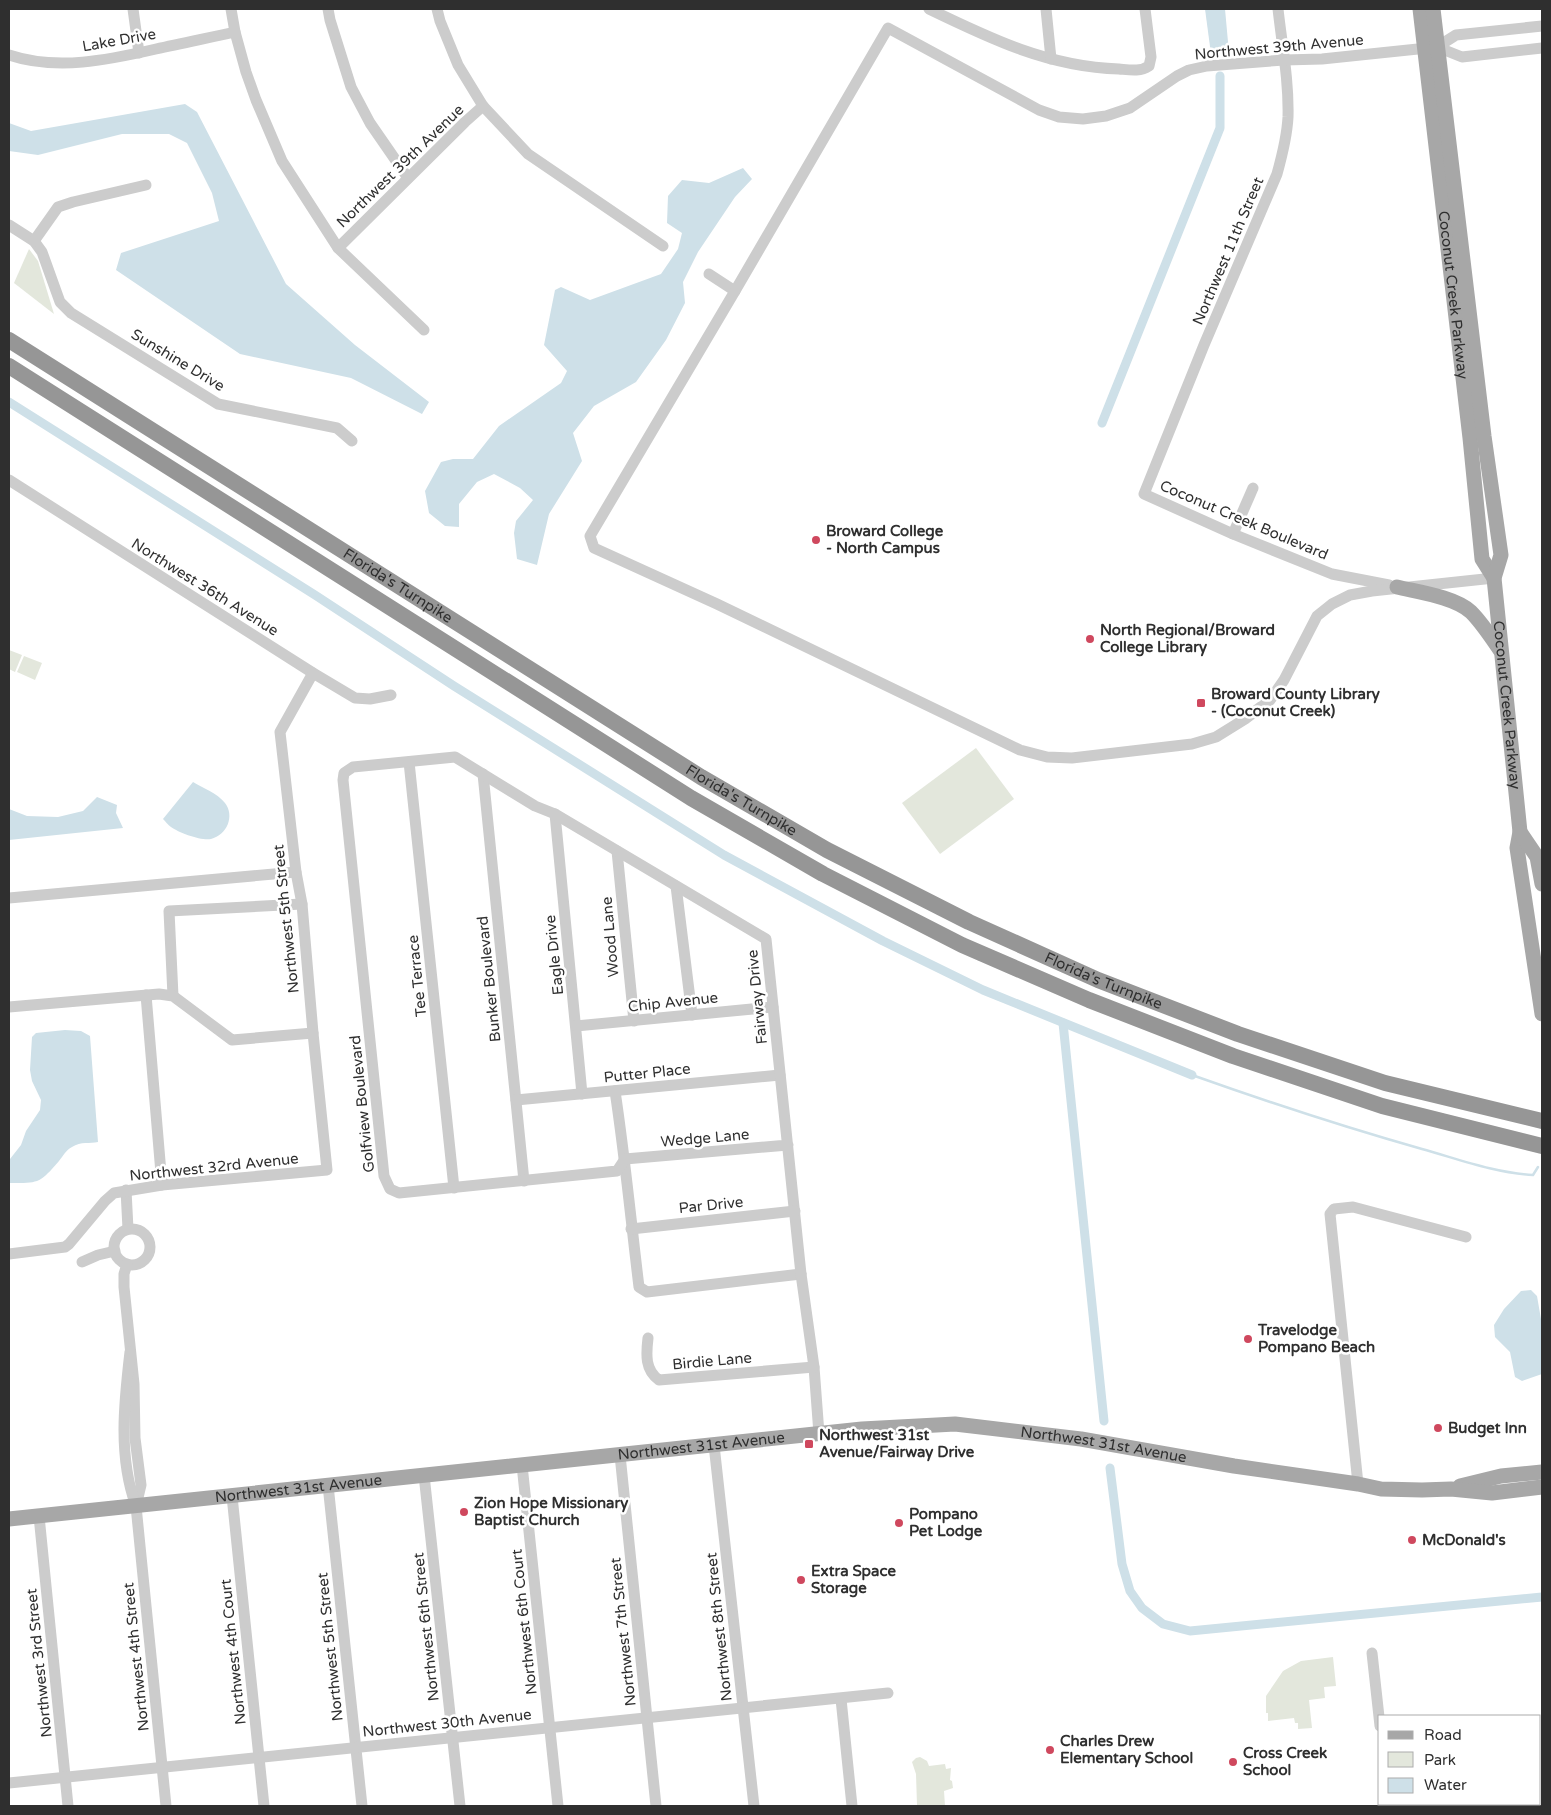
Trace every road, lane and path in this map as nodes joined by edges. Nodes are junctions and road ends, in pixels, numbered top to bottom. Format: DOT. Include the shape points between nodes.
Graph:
graph roads {
  1 [pos="133,9"];
  2 [pos="231,9"];
  3 [pos="328,9"];
  4 [pos="437,9"];
  5 [pos="930,9"];
  6 [pos="1046,9"];
  7 [pos="1146,9"];
  8 [pos="1278,9"];
  9 [pos="1420,9"];
  10 [pos="1433,9"];
  11 [pos="1542,26"];
  12 [pos="1508,30"];
  13 [pos="235,32"];
  14 [pos="1431,47"];
  15 [pos="1542,48"];
  16 [pos="1510,51"];
  17 [pos="139,53"];
  18 [pos="9,55"];
  19 [pos="1051,59"];
  20 [pos="1284,60"];
  21 [pos="483,106"];
  22 [pos="408,178"];
  23 [pos="146,185"];
  24 [pos="9,225"];
  25 [pos="34,241"];
  26 [pos="663,246"];
  27 [pos="338,248"];
  28 [pos="709,274"];
  29 [pos="1452,282"];
  30 [pos="735,290"];
  31 [pos="424,330"];
  32 [pos="9,340"];
  33 [pos="9,366"];
  34 [pos="1479,392"];
  35 [pos="352,441"];
  36 [pos="9,480"];
  37 [pos="1253,488"];
  38 [pos="1144,494"];
  39 [pos="1233,534"];
  40 [pos="1332,574"];
  41 [pos="1494,578"];
  42 [pos="1397,587"];
  43 [pos="1350,595"];
  44 [pos="1501,650"];
  45 [pos="312,673"];
  46 [pos="391,695"];
  47 [pos="408,762"];
  48 [pos="344,773"];
  49 [pos="483,774"];
  50 [pos="555,814"];
  51 [pos="1520,832"];
  52 [pos="617,850"];
  53 [pos="296,872"];
  54 [pos="1542,884"];
  55 [pos="676,886"];
  56 [pos="9,898"];
  57 [pos="302,904"];
  58 [pos="146,995"];
  59 [pos="173,996"];
  60 [pos="9,1007"];
  61 [pos="773,1007"];
  62 [pos="1542,1014"];
  63 [pos="692,1015"];
  64 [pos="634,1021"];
  65 [pos="576,1026"];
  66 [pos="313,1033"];
  67 [pos="780,1075"];
  68 [pos="615,1091"];
  69 [pos="582,1094"];
  70 [pos="516,1100"];
  71 [pos="1542,1121"];
  72 [pos="788,1146"];
  73 [pos="1542,1146"];
  74 [pos="625,1160"];
  75 [pos="327,1170"];
  76 [pos="524,1182"];
  77 [pos="162,1184"];
  78 [pos="454,1188"];
  79 [pos="126,1190"];
  80 [pos="794,1211"];
  81 [pos="128,1229"];
  82 [pos="632,1229"];
  83 [pos="1466,1237"];
  84 [pos="115,1251"];
  85 [pos="9,1254"];
  86 [pos="82,1262"];
  87 [pos="127,1264"];
  88 [pos="801,1274"];
  89 [pos="648,1338"];
  90 [pos="814,1367"];
  91 [pos="820,1434"];
  92 [pos="714,1445"];
  93 [pos="620,1455"];
  94 [pos="522,1465"];
  95 [pos="1542,1472"];
  96 [pos="424,1475"];
  97 [pos="1358,1484"];
  98 [pos="328,1485"];
  99 [pos="1542,1488"];
  100 [pos="1451,1489"];
  101 [pos="232,1496"];
  102 [pos="136,1506"];
  103 [pos="39,1516"];
  104 [pos="9,1519"];
  105 [pos="1372,1653"];
  106 [pos="888,1694"];
  107 [pos="841,1700"];
  108 [pos="743,1709"];
  109 [pos="1379,1715"];
  110 [pos="647,1719"];
  111 [pos="550,1728"];
  112 [pos="452,1738"];
  113 [pos="356,1747"];
  114 [pos="259,1758"];
  115 [pos="162,1768"];
  116 [pos="66,1777"];
  117 [pos="9,1783"];
  118 [pos="68,1806"];
  119 [pos="166,1806"];
  120 [pos="264,1806"];
  121 [pos="362,1806"];
  122 [pos="460,1806"];
  123 [pos="558,1806"];
  124 [pos="656,1806"];
  125 [pos="754,1806"];
  126 [pos="852,1806"];
  1 -- 17 [label="street"];
  2 -- 13 [label="street"];
  3 -- 22 [label="street" via="351,87 370,123"];
  4 -- 21 [label="street" via="458,65"];
  5 -- 19 [label="street" via="992,39"];
  6 -- 19 [label="street"];
  7 -- 19 [label="street" via="1151,57 1149,66 1143,70 1100,69"];
  8 -- 20 [label="street, Northwest 11th Street"];
  9 -- 14 [label="main road, Coconut Creek Parkway"];
  10 -- 14 [label="main road, Coconut Creek Parkway"];
  11 -- 12 [label="street"];
  12 -- 14 [label="street" via="1456,35"];
  12 -- 16 [label="street"];
  13 -- 17 [label="street, Lake Drive"];
  13 -- 27 [label="street" via="256,100 282,161"];
  14 -- 16 [label="street" via="1462,57"];
  14 -- 20 [label="street, Northwest 39th Avenue" via="1322,60"];
  14 -- 29 [label="main road, Coconut Creek Parkway"];
  14 -- 34 [label="main road, Coconut Creek Parkway"];
  15 -- 16 [label="street"];
  17 -- 18 [label="street, Lake Drive" via="64,63 24,60"];
  20 -- 30 [label="street, Northwest 39th Avenue" via="1190,70 1130,108 1083,119 1059,117 1039,110 888,28"];
  20 -- 38 [label="street, Northwest 11th Street" via="1288,118 1277,174"];
  21 -- 22 [label="street, Northwest 39th Avenue"];
  21 -- 26 [label="street" via="528,154"];
  22 -- 27 [label="street, Northwest 39th Avenue"];
  23 -- 25 [label="street" via="58,207"];
  24 -- 25 [label="street, Sunshine Drive"];
  25 -- 35 [label="street, Sunshine Drive" via="42,252 60,302 71,313 218,404 337,428"];
  27 -- 31 [label="street"];
  28 -- 30 [label="street"];
  29 -- 34 [label="main road" via="1461,296 1470,376"];
  29 -- 41 [label="main road, Coconut Creek Parkway" via="1482,559"];
  30 -- 43 [label="street" via="590,536 594,548 1020,750 1047,757 1072,758 1192,744 1216,737 1270,700 1317,616"];
  32 -- 71 [label="highway, Florida's Turnpike" via="700,777 827,850 960,918 1098,980 1238,1034 1385,1083"];
  33 -- 73 [label="highway, Florida's Turnpike" via="691,798 823,874 953,940 1089,1000 1232,1056 1382,1106"];
  34 -- 41 [label="main road, Coconut Creek Parkway" via="1501,555"];
  36 -- 45 [label="street, Northwest 36th Avenue"];
  37 -- 39 [label="street"];
  38 -- 39 [label="street, Coconut Creek Boulevard"];
  39 -- 40 [label="street, Coconut Creek Boulevard"];
  40 -- 42 [label="street, Coconut Creek Boulevard"];
  40 -- 43 [label="street, Coconut Creek Boulevard" via="1343,582"];
  41 -- 42 [label="street, Coconut Creek Boulevard"];
  41 -- 44 [label="main road, Coconut Creek Parkway"];
  42 -- 43 [label="street, Coconut Creek Boulevard"];
  42 -- 44 [label="main road" via="1448,600 1465,608"];
  44 -- 51 [label="main road, Coconut Creek Parkway"];
  45 -- 46 [label="street, Northwest 36th Avenue" via="355,698 370,700"];
  45 -- 53 [label="street, Northwest 5th Street" via="280,732"];
  47 -- 48 [label="street, Fairway Drive" via="353,767"];
  47 -- 49 [label="street, Fairway Drive" via="455,757"];
  47 -- 78 [label="street, Tee Terrace"];
  48 -- 78 [label="street, Golfview Boulevard" via="384,1176 390,1189 399,1193"];
  49 -- 50 [label="street, Fairway Drive" via="535,806"];
  49 -- 70 [label="street, Bunker Boulevard"];
  50 -- 52 [label="street, Fairway Drive"];
  50 -- 65 [label="street, Eagle Drive"];
  51 -- 54 [label="main road, Coconut Creek Parkway" via="1537,857"];
  51 -- 62 [label="main road, Coconut Creek Parkway" via="1517,848"];
  52 -- 55 [label="street, Fairway Drive"];
  52 -- 64 [label="street, Wood Lane"];
  53 -- 56 [label="street"];
  53 -- 57 [label="street, Northwest 5th Street"];
  55 -- 61 [label="street, Fairway Drive" via="766,940"];
  55 -- 63 [label="street"];
  57 -- 59 [label="street" via="169,911"];
  57 -- 66 [label="street, Northwest 5th Street"];
  58 -- 59 [label="street"];
  58 -- 60 [label="street"];
  58 -- 77 [label="street"];
  59 -- 66 [label="street" via="232,1040"];
  61 -- 63 [label="street, Chip Avenue"];
  61 -- 67 [label="street, Fairway Drive"];
  63 -- 64 [label="street, Chip Avenue"];
  64 -- 65 [label="street, Chip Avenue"];
  65 -- 69 [label="street, Eagle Drive"];
  66 -- 75 [label="street, Northwest 5th Street"];
  67 -- 68 [label="street, Putter Place"];
  67 -- 72 [label="street, Fairway Drive"];
  68 -- 69 [label="street, Putter Place"];
  68 -- 74 [label="street"];
  69 -- 70 [label="street, Putter Place"];
  70 -- 76 [label="street, Bunker Boulevard"];
  72 -- 74 [label="street, Wedge Lane"];
  72 -- 80 [label="street, Fairway Drive"];
  74 -- 76 [label="street, Golfview Boulevard" via="617,1170"];
  74 -- 82 [label="street"];
  75 -- 77 [label="street, Northwest 32rd Avenue"];
  76 -- 78 [label="street, Golfview Boulevard"];
  77 -- 79 [label="street, Northwest 32rd Avenue"];
  79 -- 81 [label="street"];
  79 -- 85 [label="street, Northwest 32rd Avenue" via="114,1193 105,1201 64,1247"];
  80 -- 82 [label="street, Par Drive"];
  80 -- 88 [label="street, Fairway Drive"];
  81 -- 84 [label="street" via="116,1240"];
  81 -- 87 [label="street" via="144,1233 150,1250 144,1260"];
  82 -- 88 [label="street" via="639,1287 647,1292"];
  83 -- 97 [label="street" via="1353,1207 1334,1209 1330,1214"];
  84 -- 86 [label="street"];
  84 -- 87 [label="street"];
  87 -- 102 [label="street, Northwest 4th Street" via="123,1281 141,1486"];
  88 -- 90 [label="street, Fairway Drive"];
  89 -- 90 [label="street, Birdie Lane" via="648,1368 659,1380"];
  90 -- 91 [label="street, Fairway Drive"];
  91 -- 92 [label="main road, Northwest 31st Avenue"];
  91 -- 97 [label="main road, Northwest 31st Avenue" via="907,1425 955,1424 1081,1439"];
  92 -- 93 [label="main road, Northwest 31st Avenue"];
  92 -- 108 [label="street, Northwest 8th Street"];
  93 -- 94 [label="main road, Northwest 31st Avenue"];
  93 -- 110 [label="street, Northwest 7th Street"];
  94 -- 96 [label="main road, Northwest 31st Avenue"];
  94 -- 111 [label="street, Northwest 6th Court"];
  95 -- 100 [label="main road, Northwest 31st Avenue" via="1501,1476"];
  96 -- 98 [label="main road, Northwest 31st Avenue"];
  96 -- 112 [label="street, Northwest 6th Street"];
  97 -- 100 [label="main road, Northwest 31st Avenue" via="1381,1489"];
  98 -- 101 [label="main road, Northwest 31st Avenue"];
  98 -- 113 [label="street, Northwest 5th Street"];
  99 -- 100 [label="main road, Northwest 31st Avenue" via="1492,1493"];
  101 -- 102 [label="main road, Northwest 31st Avenue"];
  101 -- 114 [label="street, Northwest 4th Court"];
  102 -- 103 [label="main road, Northwest 31st Avenue"];
  102 -- 115 [label="street, Northwest 4th Street"];
  103 -- 104 [label="main road, Northwest 31st Avenue"];
  103 -- 116 [label="street, Northwest 3rd Street"];
  105 -- 109 [label="street"];
  106 -- 107 [label="street, Northwest 30th Avenue"];
  107 -- 108 [label="street, Northwest 30th Avenue"];
  107 -- 126 [label="street"];
  108 -- 110 [label="street, Northwest 30th Avenue"];
  108 -- 125 [label="street, Northwest 8th Street"];
  110 -- 111 [label="street, Northwest 30th Avenue"];
  110 -- 124 [label="street, Northwest 7th Street"];
  111 -- 112 [label="street, Northwest 30th Avenue"];
  111 -- 123 [label="street, Northwest 6th Court"];
  112 -- 113 [label="street, Northwest 30th Avenue"];
  112 -- 122 [label="street, Northwest 6th Street"];
  113 -- 114 [label="street, Northwest 30th Avenue"];
  113 -- 121 [label="street, Northwest 5th Street"];
  114 -- 115 [label="street, Northwest 30th Avenue"];
  114 -- 120 [label="street, Northwest 4th Court"];
  115 -- 116 [label="street, Northwest 30th Avenue"];
  115 -- 119 [label="street, Northwest 4th Street"];
  116 -- 117 [label="street, Northwest 30th Avenue"];
  116 -- 118 [label="street, Northwest 3rd Street"];
}
